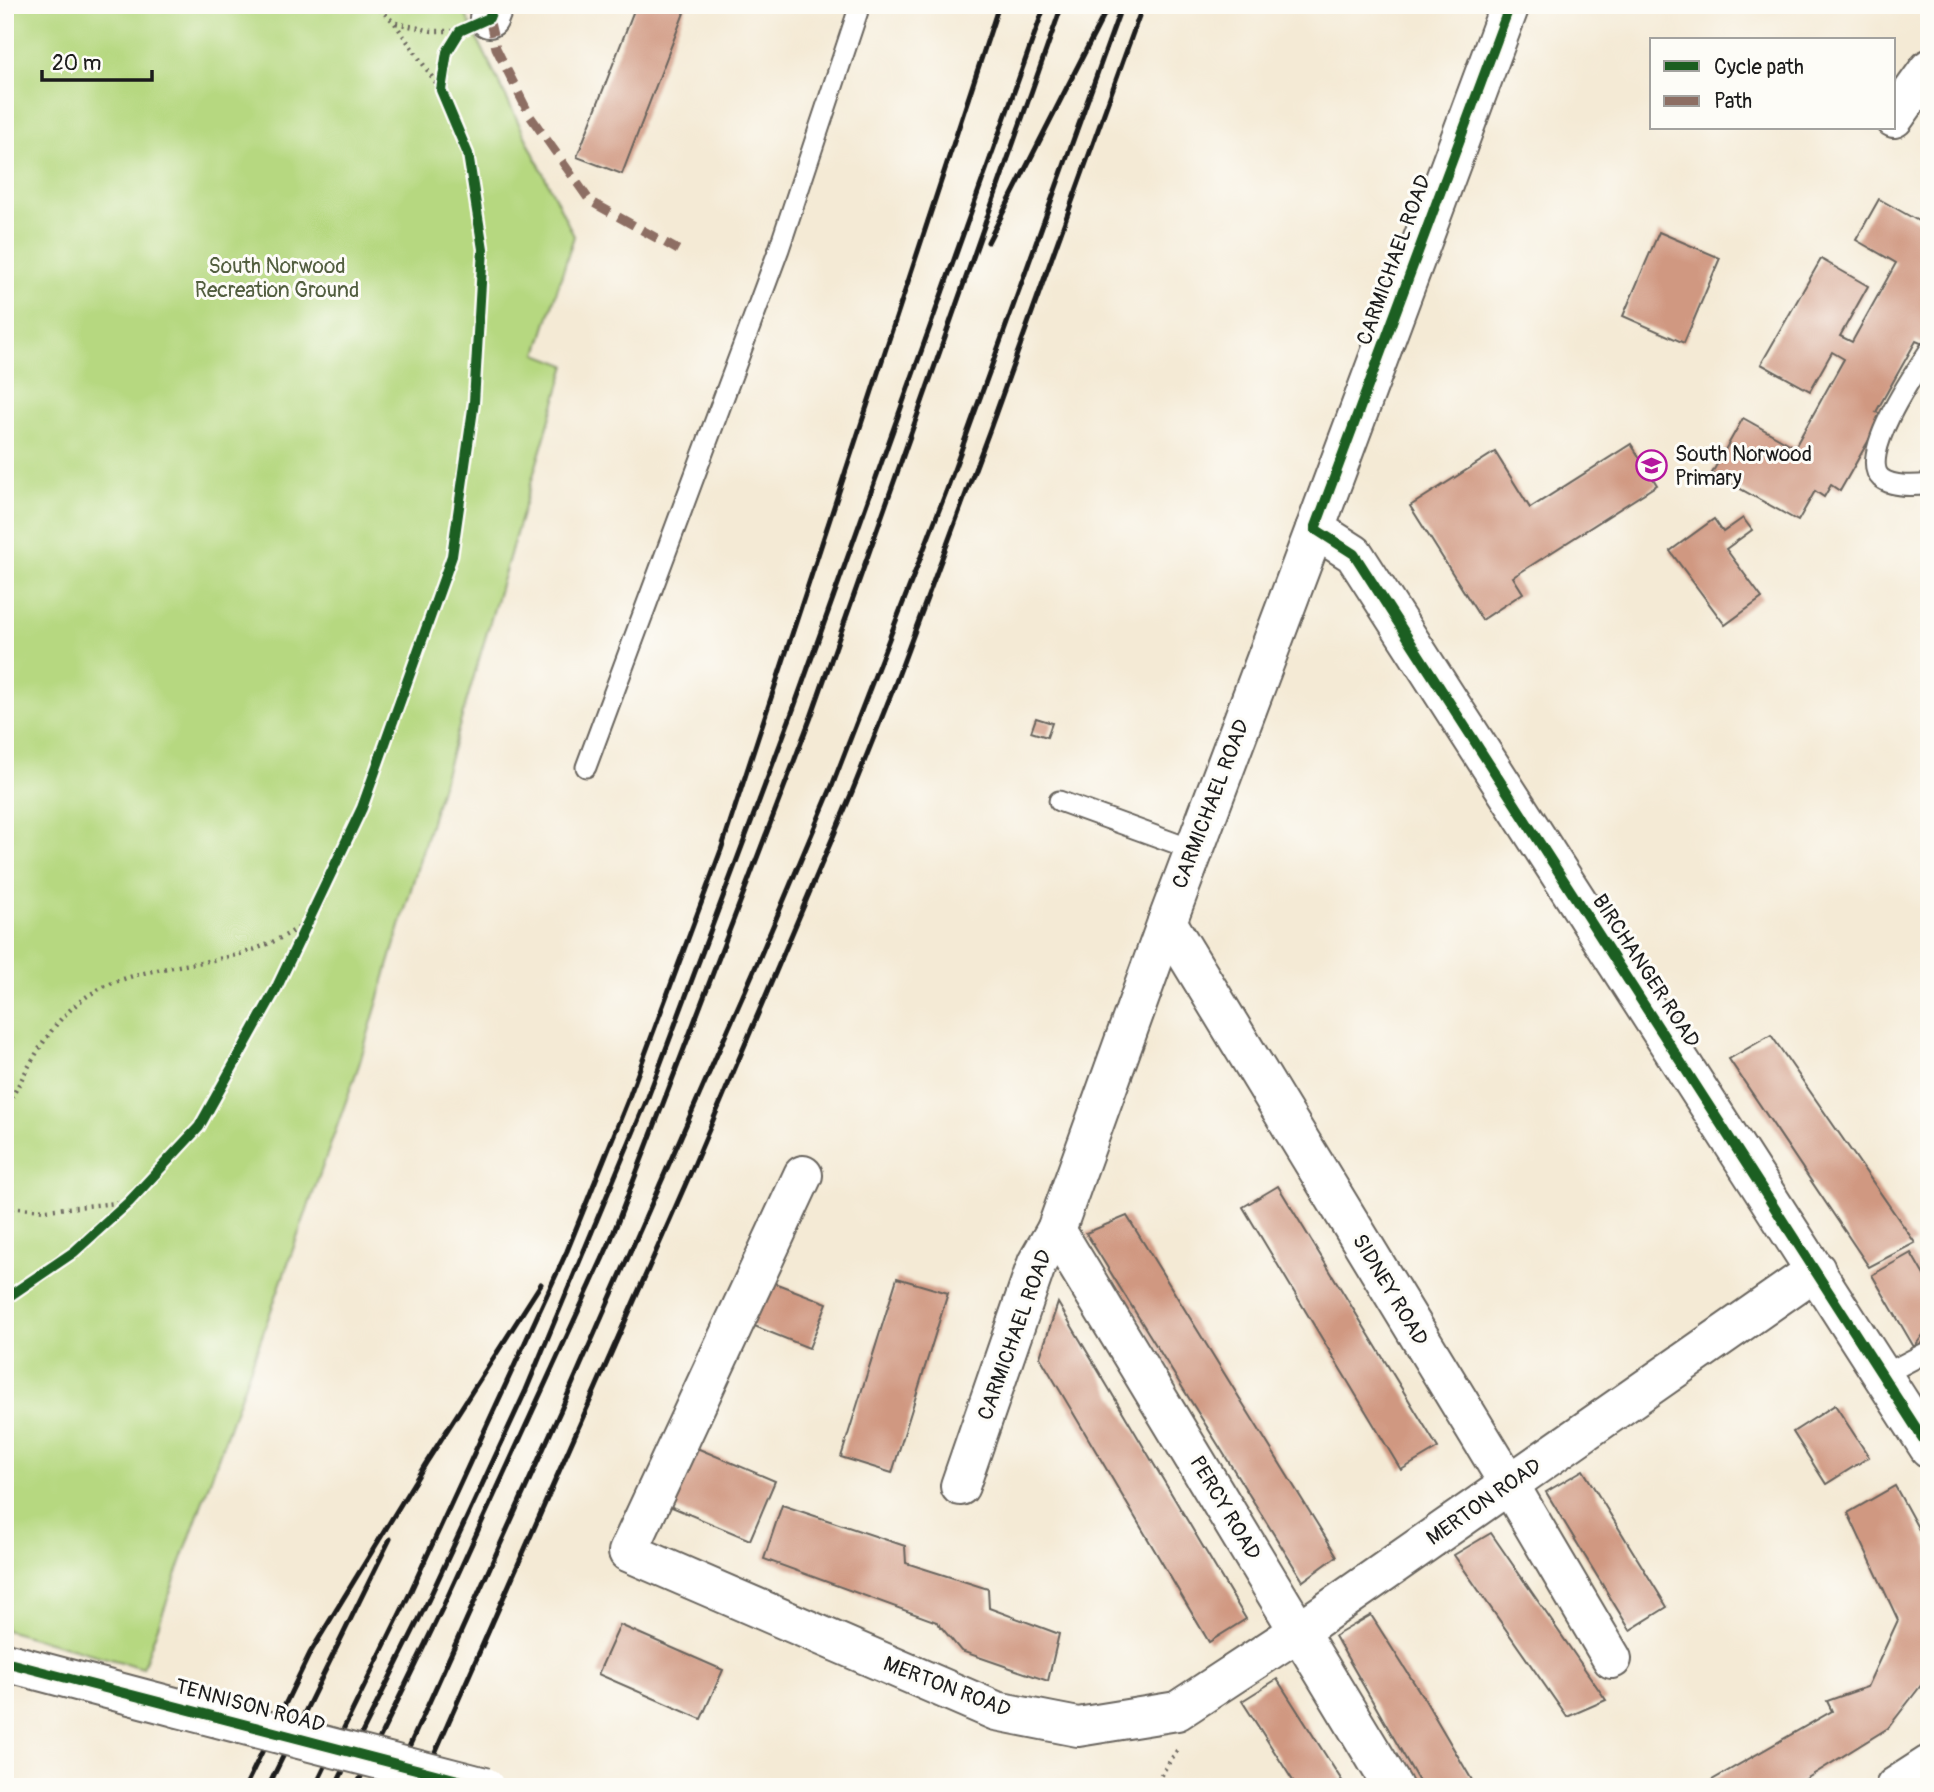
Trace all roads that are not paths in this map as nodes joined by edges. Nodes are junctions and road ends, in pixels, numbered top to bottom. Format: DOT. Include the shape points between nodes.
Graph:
graph roads {
  1 [pos="860,5"];
  2 [pos="1510,5"];
  3 [pos="1929,69"];
  4 [pos="1896,115"];
  5 [pos="1929,351"];
  6 [pos="1929,484"];
  7 [pos="1315,529"];
  8 [pos="586,767"];
  9 [pos="1059,801"];
  10 [pos="1194,850"];
  11 [pos="1167,922"];
  12 [pos="803,1175"];
  13 [pos="1056,1230"];
  14 [pos="1816,1270"];
  15 [pos="1929,1351"];
  16 [pos="1883,1375"];
  17 [pos="1929,1448"];
  18 [pos="1509,1484"];
  19 [pos="960,1486"];
  20 [pos="1299,1631"];
  21 [pos="1612,1658"];
  22 [pos="5,1662"];
  23 [pos="1929,1765"];
  24 [pos="485,1787"];
  25 [pos="1393,1787"];
  26 [pos="1895,1787"];
  1 -- 8 [label="lane" via="779,248"];
  2 -- 7 [label="street, CARMICHAEL ROAD"];
  3 -- 4 [label="street"];
  5 -- 6 [label="lane" via="1890,417 1874,464 1879,477 1890,483"];
  7 -- 10 [label="street, CARMICHAEL ROAD"];
  7 -- 14 [label="street, BIRCHANGER ROAD" via="1354,554"];
  9 -- 10 [label="lane"];
  10 -- 11 [label="street, CARMICHAEL ROAD"];
  11 -- 13 [label="street, CARMICHAEL ROAD"];
  11 -- 18 [label="street, SIDNEY ROAD"];
  12 -- 20 [label="street, MERTON ROAD" via="628,1552 996,1711 1079,1727 1177,1711"];
  13 -- 19 [label="street, CARMICHAEL ROAD" via="1037,1263"];
  13 -- 20 [label="street, PERCY ROAD"];
  14 -- 16 [label="street, BIRCHANGER ROAD"];
  14 -- 18 [label="street, MERTON ROAD"];
  15 -- 16 [label="lane"];
  16 -- 17 [label="street, BIRCHANGER ROAD"];
  18 -- 20 [label="street, MERTON ROAD"];
  18 -- 21 [label="street, SIDNEY ROAD"];
  20 -- 25 [label="street, PERCY ROAD"];
  22 -- 24 [label="street, TENNISON ROAD, bridge"];
  23 -- 26 [label="street"];
}
